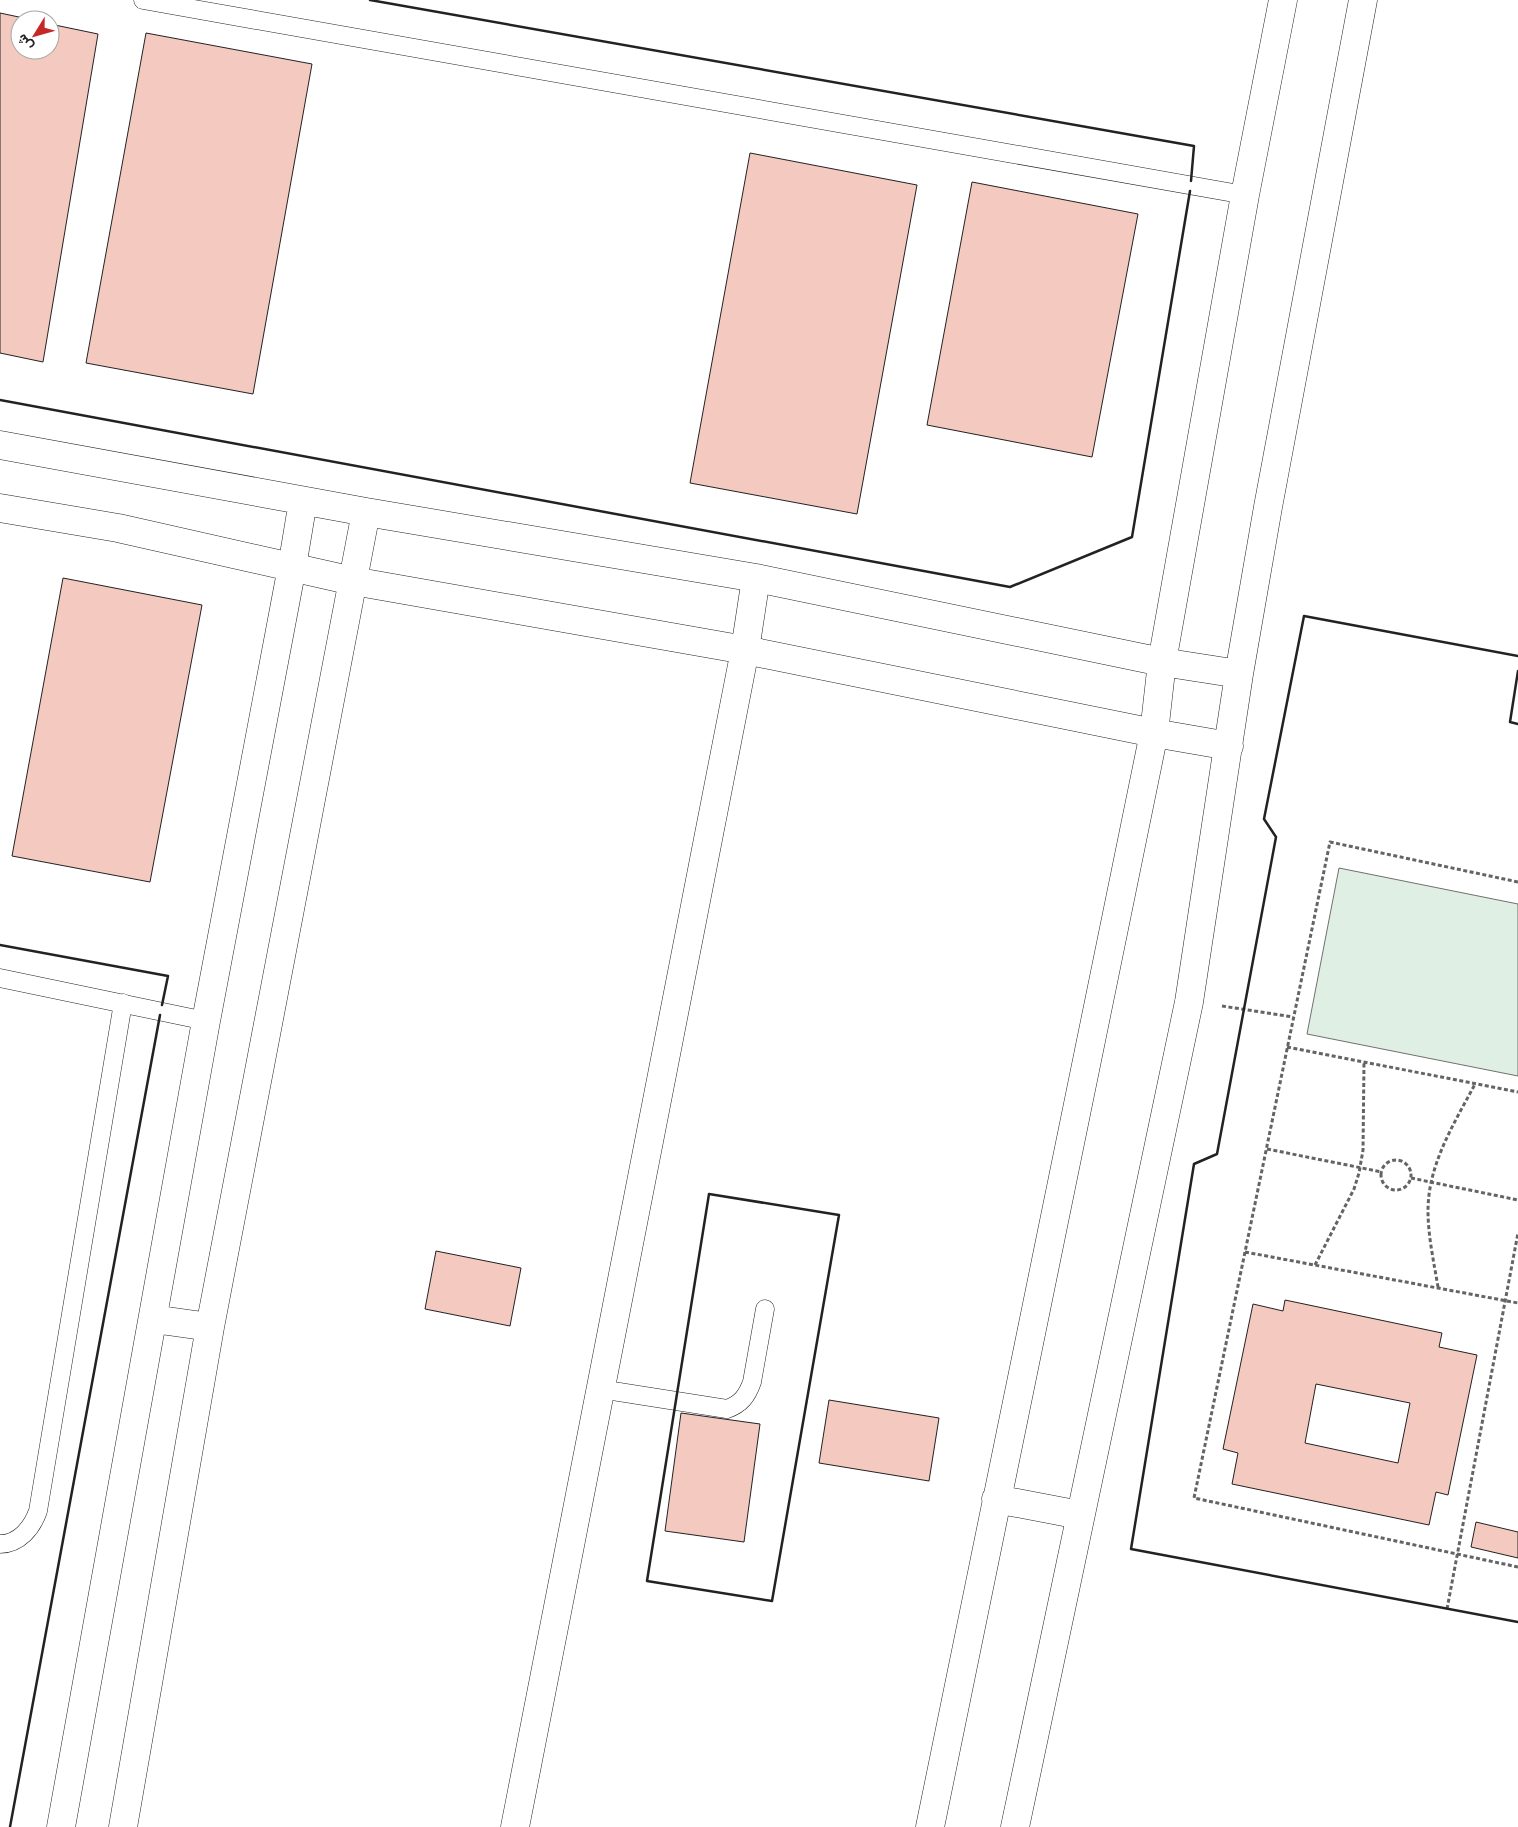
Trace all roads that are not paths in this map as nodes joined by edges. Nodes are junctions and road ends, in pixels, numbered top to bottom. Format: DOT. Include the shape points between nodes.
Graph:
graph roads {
  1 [pos="142,0"];
  2 [pos="1283,0"];
  3 [pos="1363,0"];
  4 [pos="1245,195"];
  5 [pos="0,445"];
  6 [pos="303,501"];
  7 [pos="0,508"];
  8 [pos="366,512"];
  9 [pos="292,567"];
  10 [pos="756,578"];
  11 [pos="353,580"];
  12 [pos="745,650"];
  13 [pos="1162,662"];
  14 [pos="1239,674"];
  15 [pos="1154,733"];
  16 [pos="1229,746"];
  17 [pos="0,978"];
  18 [pos="123,1003"];
  19 [pos="206,1020"];
  20 [pos="765,1309"];
  21 [pos="153,1319"];
  22 [pos="210,1328"];
  23 [pos="600,1390"];
  24 [pos="996,1499"];
  25 [pos="1080,1515"];
  26 [pos="0,1544"];
  27 [pos="61,1827"];
  28 [pos="123,1827"];
  29 [pos="515,1827"];
  30 [pos="930,1827"];
  31 [pos="1014,1827"];
  1 -- 4 [label="lane"];
  2 -- 4 [label="street"];
  3 -- 14 [label="street"];
  4 -- 13 [label="street"];
  5 -- 6 [label="street"];
  6 -- 8 [label="street"];
  6 -- 9 [label="street"];
  7 -- 9 [label="street" via="118,528"];
  8 -- 10 [label="street"];
  8 -- 11 [label="street"];
  9 -- 11 [label="street"];
  9 -- 19 [label="street"];
  10 -- 12 [label="street"];
  10 -- 13 [label="street"];
  11 -- 12 [label="street"];
  11 -- 22 [label="street"];
  12 -- 15 [label="street"];
  12 -- 23 [label="street"];
  13 -- 14 [label="street"];
  13 -- 15 [label="street"];
  14 -- 16 [label="street"];
  15 -- 16 [label="street"];
  15 -- 24 [label="street"];
  16 -- 25 [label="street" via="1189,1002"];
  17 -- 18 [label="lane"];
  18 -- 19 [label="lane"];
  18 -- 26 [label="lane" via="38,1511 25,1533"];
  19 -- 21 [label="street"];
  20 -- 23 [label="lane" via="752,1382 748,1393 735,1406 727,1409"];
  21 -- 22 [label="street"];
  21 -- 27 [label="street"];
  22 -- 28 [label="street"];
  23 -- 29 [label="street"];
  24 -- 25 [label="street"];
  24 -- 30 [label="street"];
  25 -- 31 [label="street"];
}
